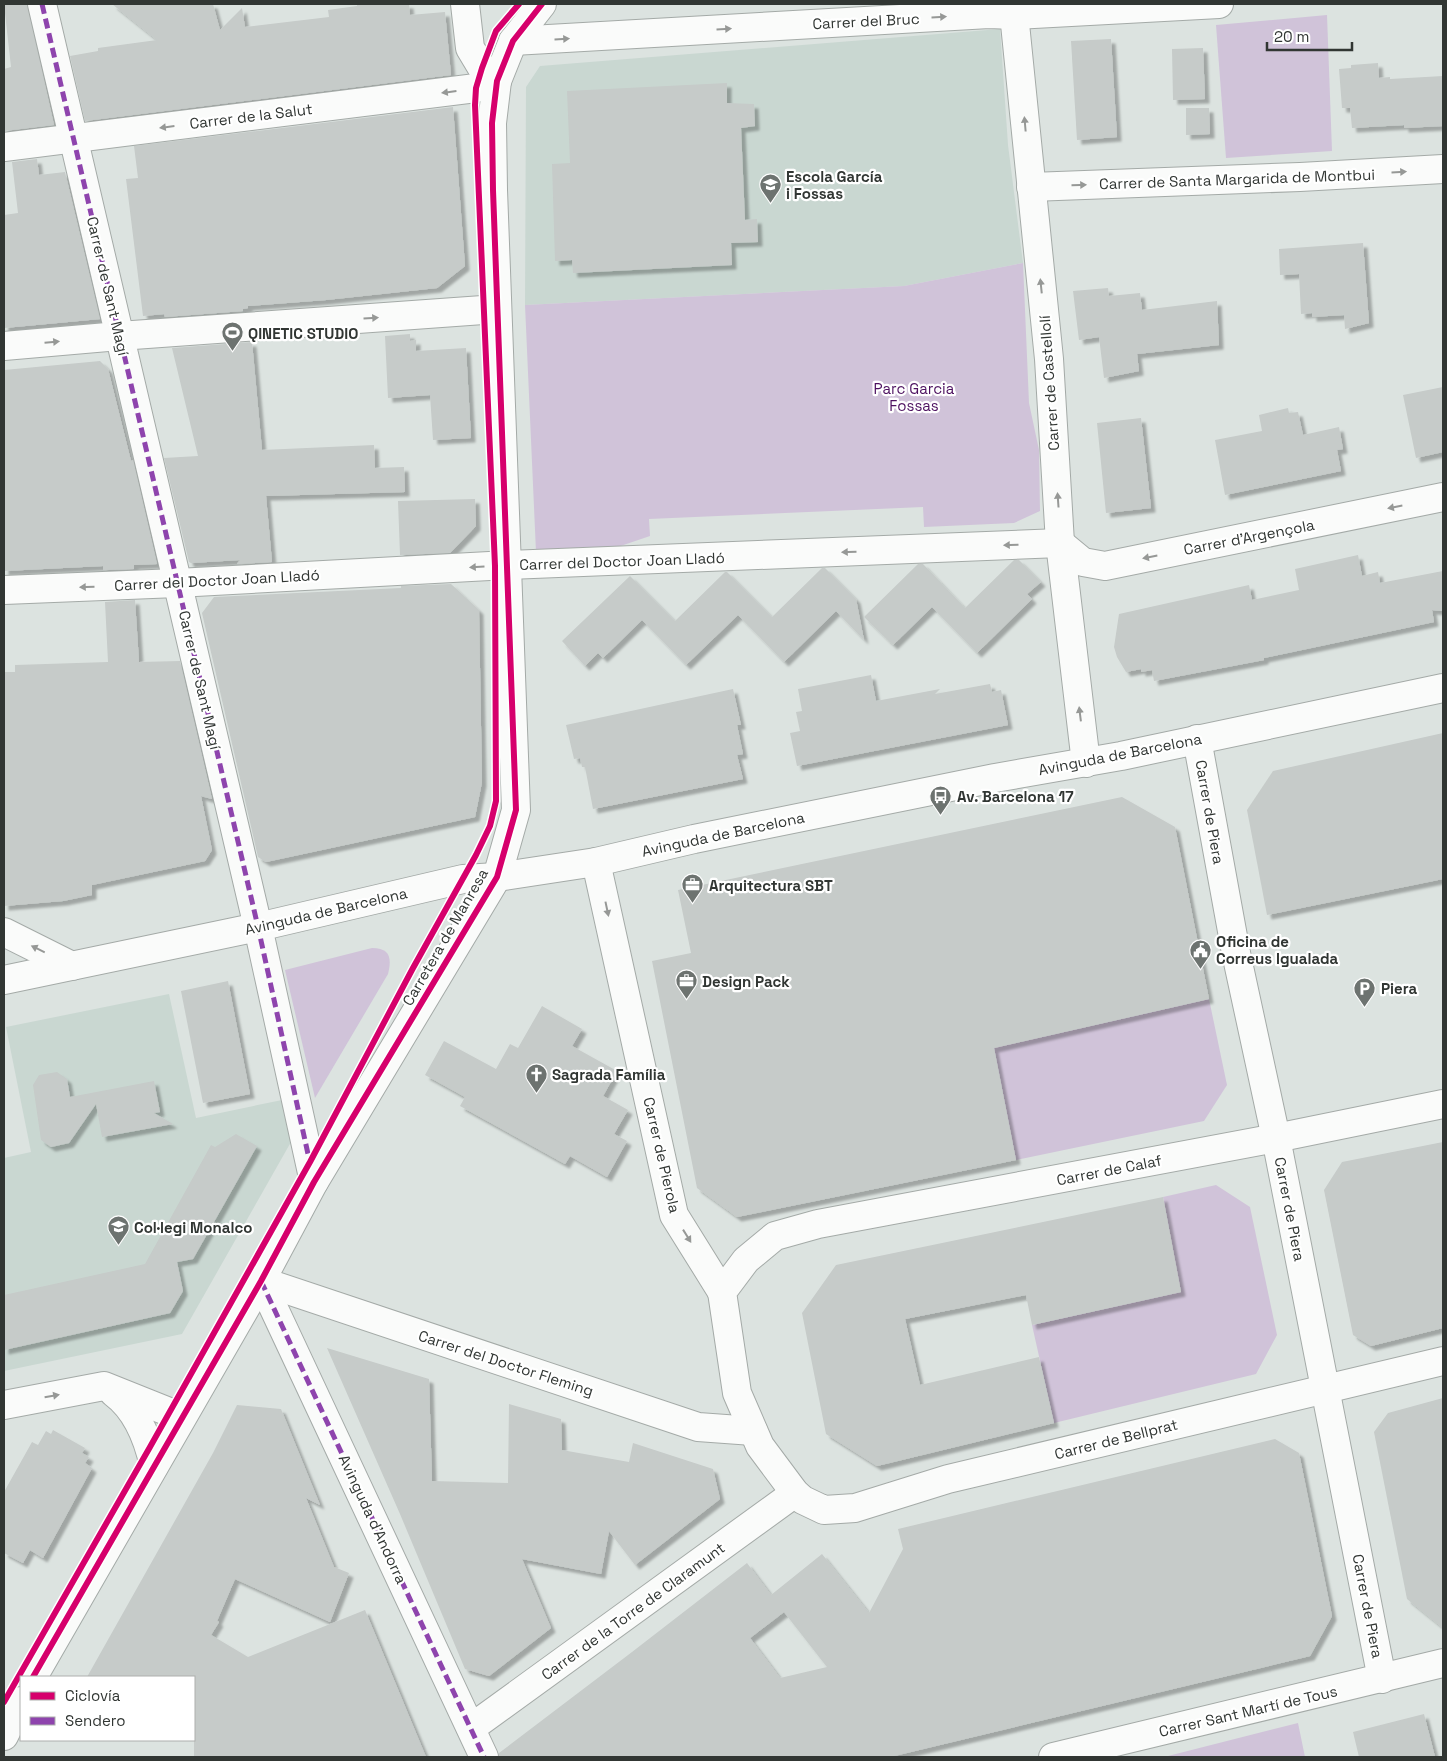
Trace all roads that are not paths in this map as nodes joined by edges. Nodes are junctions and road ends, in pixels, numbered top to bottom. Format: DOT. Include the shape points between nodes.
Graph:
graph roads {
  1 [pos="42,4"];
  2 [pos="464,4"];
  3 [pos="542,4"];
  4 [pos="1219,4"];
  5 [pos="1014,9"];
  6 [pos="513,41"];
  7 [pos="497,81"];
  8 [pos="73,139"];
  9 [pos="4,147"];
  10 [pos="1443,169"];
  11 [pos="1031,187"];
  12 [pos="497,309"];
  13 [pos="119,336"];
  14 [pos="4,346"];
  15 [pos="1443,497"];
  16 [pos="1060,543"];
  17 [pos="508,565"];
  18 [pos="177,583"];
  19 [pos="4,590"];
  20 [pos="1443,688"];
  21 [pos="1197,738"];
  22 [pos="1086,762"];
  23 [pos="596,862"];
  24 [pos="497,877"];
  25 [pos="258,927"];
  26 [pos="4,932"];
  27 [pos="72,966"];
  28 [pos="4,980"];
  29 [pos="1443,1104"];
  30 [pos="1276,1138"];
  31 [pos="314,1182"];
  32 [pos="261,1282"];
  33 [pos="722,1292"];
  34 [pos="1443,1361"];
  35 [pos="104,1386"];
  36 [pos="1325,1388"];
  37 [pos="4,1405"];
  38 [pos="182,1415"];
  39 [pos="753,1430"];
  40 [pos="154,1466"];
  41 [pos="795,1493"];
  42 [pos="1443,1663"];
  43 [pos="34,1676"];
  44 [pos="1382,1679"];
  45 [pos="20,1703"];
  46 [pos="472,1728"];
  47 [pos="4,1736"];
  48 [pos="484,1757"];
  49 [pos="1053,1757"];
  1 -- 8 [label="street, Carrer de Sant Magí"];
  2 -- 7 [label="street" via="470,48 482,68"];
  3 -- 6 [label="street, Carretera de Manresa"];
  4 -- 5 [label="street, Carrer del Bruc"];
  6 -- 5 [label="street, Carrer del Bruc, one-way" via="979,15"];
  11 -- 5 [label="street, Carrer de Castellolí, one-way"];
  6 -- 7 [label="street, Carretera de Manresa"];
  7 -- 8 [label="street, Carrer de la Salut, one-way" via="476,88"];
  7 -- 12 [label="street, Carretera de Manresa" via="492,123"];
  8 -- 9 [label="street, Carrer de la Salut"];
  8 -- 13 [label="street, Carrer de Sant Magí"];
  11 -- 10 [label="street, Carrer de Santa Margarida de Montbui, one-way"];
  16 -- 11 [label="street, Carrer de Castellolí, one-way" via="1049,359"];
  13 -- 12 [label="street, one-way"];
  12 -- 17 [label="street, Carretera de Manresa"];
  14 -- 13 [label="street, one-way"];
  13 -- 18 [label="street, Carrer de Sant Magí"];
  15 -- 16 [label="street, Carrer d'Argençola, one-way" via="1106,566 1083,562"];
  16 -- 17 [label="street, Carrer del Doctor Joan Lladó, one-way"];
  22 -- 16 [label="street, Carrer de Castellolí, one-way"];
  17 -- 18 [label="street, Carrer del Doctor Joan Lladó, one-way"];
  17 -- 24 [label="street, Carretera de Manresa" via="516,810"];
  18 -- 19 [label="street, Carrer del Doctor Joan Lladó, one-way"];
  18 -- 25 [label="street, Carrer de Sant Magí"];
  20 -- 21 [label="street, Avinguda de Barcelona"];
  21 -- 22 [label="street, Avinguda de Barcelona"];
  21 -- 30 [label="street, Carrer de Piera" via="1236,953"];
  22 -- 23 [label="street, Avinguda de Barcelona" via="694,839"];
  23 -- 24 [label="street, Avinguda de Barcelona"];
  23 -- 33 [label="street, Carrer de Pierola, one-way" via="674,1215"];
  24 -- 25 [label="street, Avinguda de Barcelona" via="463,879"];
  24 -- 31 [label="street, Carretera de Manresa"];
  25 -- 27 [label="street, Avinguda de Barcelona"];
  25 -- 31 [label="street, Carrer de Sant Magí"];
  27 -- 26 [label="street, one-way"];
  27 -- 28 [label="street, Avinguda de Barcelona"];
  29 -- 30 [label="street, Carrer de Calaf"];
  30 -- 33 [label="street, Carrer de Calaf" via="818,1224 775,1236 746,1260"];
  30 -- 36 [label="street, Carrer de Piera"];
  31 -- 32 [label="street, Carretera de Manresa"];
  32 -- 38 [label="street, Carretera de Manresa"];
  32 -- 39 [label="street, Carrer del Doctor Fleming" via="698,1427"];
  32 -- 46 [label="street, Avinguda d'Andorra"];
  33 -- 39 [label="street" via="738,1393"];
  34 -- 36 [label="street, Carrer de Bellprat"];
  37 -- 35 [label="street, one-way"];
  35 -- 38 [label="street"];
  35 -- 40 [label="street" via="124,1400 140,1425"];
  36 -- 41 [label="street, Carrer de Bellprat" via="948,1480 854,1508 824,1510"];
  36 -- 44 [label="street, Carrer de Piera"];
  38 -- 40 [label="street, Carretera de Manresa"];
  39 -- 41 [label="street" via="760,1446"];
  40 -- 43 [label="street, Carretera de Manresa"];
  41 -- 46 [label="street, Carrer de la Torre de Claramunt"];
  42 -- 44 [label="street, Carrer Sant Martí de Tous"];
  44 -- 49 [label="street, Carrer Sant Martí de Tous"];
  45 -- 47 [label="street"];
  46 -- 48 [label="street, Avinguda d'Andorra"];
}
